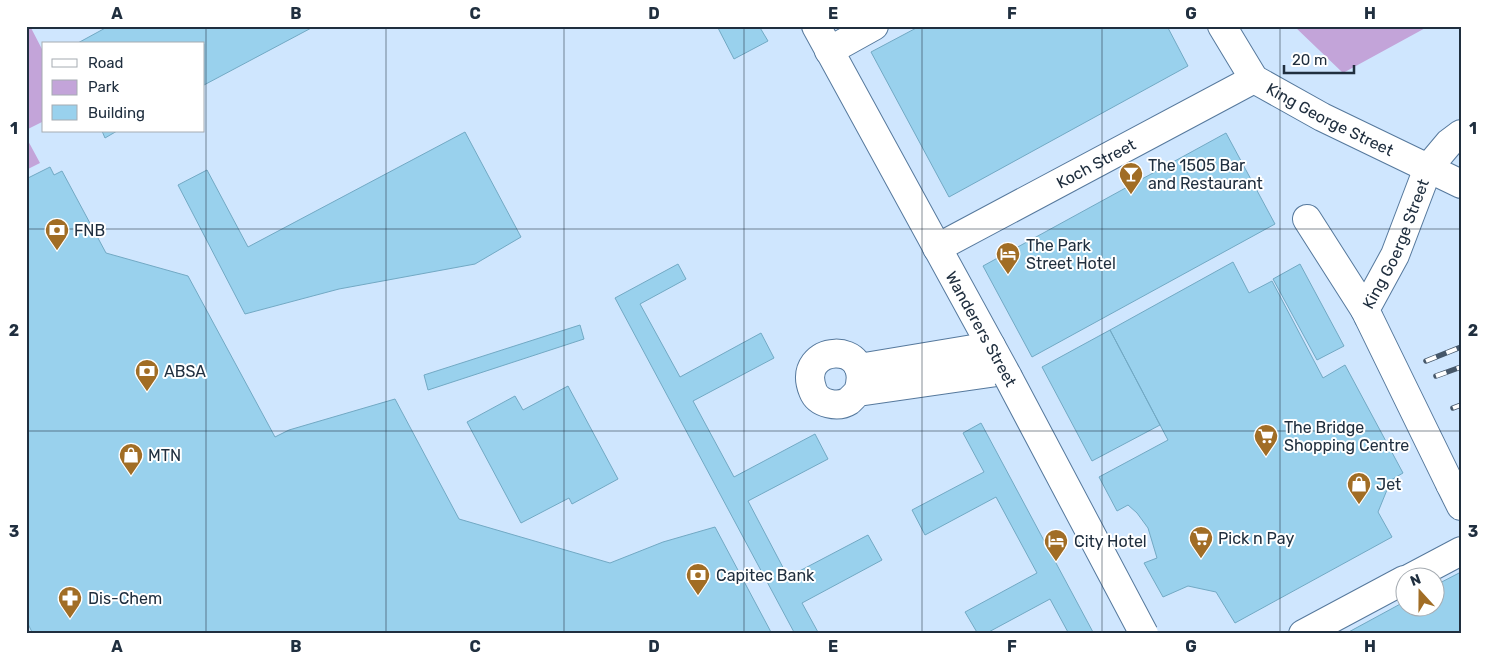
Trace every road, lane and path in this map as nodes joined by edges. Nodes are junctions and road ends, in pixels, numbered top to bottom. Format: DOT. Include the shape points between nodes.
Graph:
graph roads {
  1 [pos="816,26"];
  2 [pos="874,26"];
  3 [pos="1222,26"];
  4 [pos="829,50"];
  5 [pos="1254,79"];
  6 [pos="1461,134"];
  7 [pos="1428,168"];
  8 [pos="1461,184"];
  9 [pos="1307,219"];
  10 [pos="937,248"];
  11 [pos="1366,313"];
  12 [pos="991,346"];
  13 [pos="1006,374"];
  14 [pos="1455,495"];
  15 [pos="1461,551"];
  16 [pos="1429,568"];
  17 [pos="1394,585"];
  18 [pos="1144,634"];
  19 [pos="1303,634"];
  1 -- 4 [label="street, Wanderers Street"];
  2 -- 4 [label="street"];
  3 -- 5 [label="street, King George Street"];
  4 -- 10 [label="street, Wanderers Street"];
  5 -- 7 [label="street, King George Street" via="1322,117"];
  5 -- 10 [label="street, Koch Street"];
  6 -- 7 [label="street, King Goerge Street"];
  7 -- 8 [label="street, King George Street"];
  7 -- 11 [label="street, King Goerge Street" via="1395,255"];
  9 -- 11 [label="street"];
  10 -- 12 [label="street, Wanderers Street"];
  11 -- 14 [label="street, King Goerge Street, bridge"];
  12 -- 13 [label="street, Wanderers Street"];
  12 -- 13 [label="street" via="858,380"];
  13 -- 18 [label="street, Wanderers Street, bridge"];
  15 -- 16 [label="street"];
  17 -- 19 [label="street"];
}
